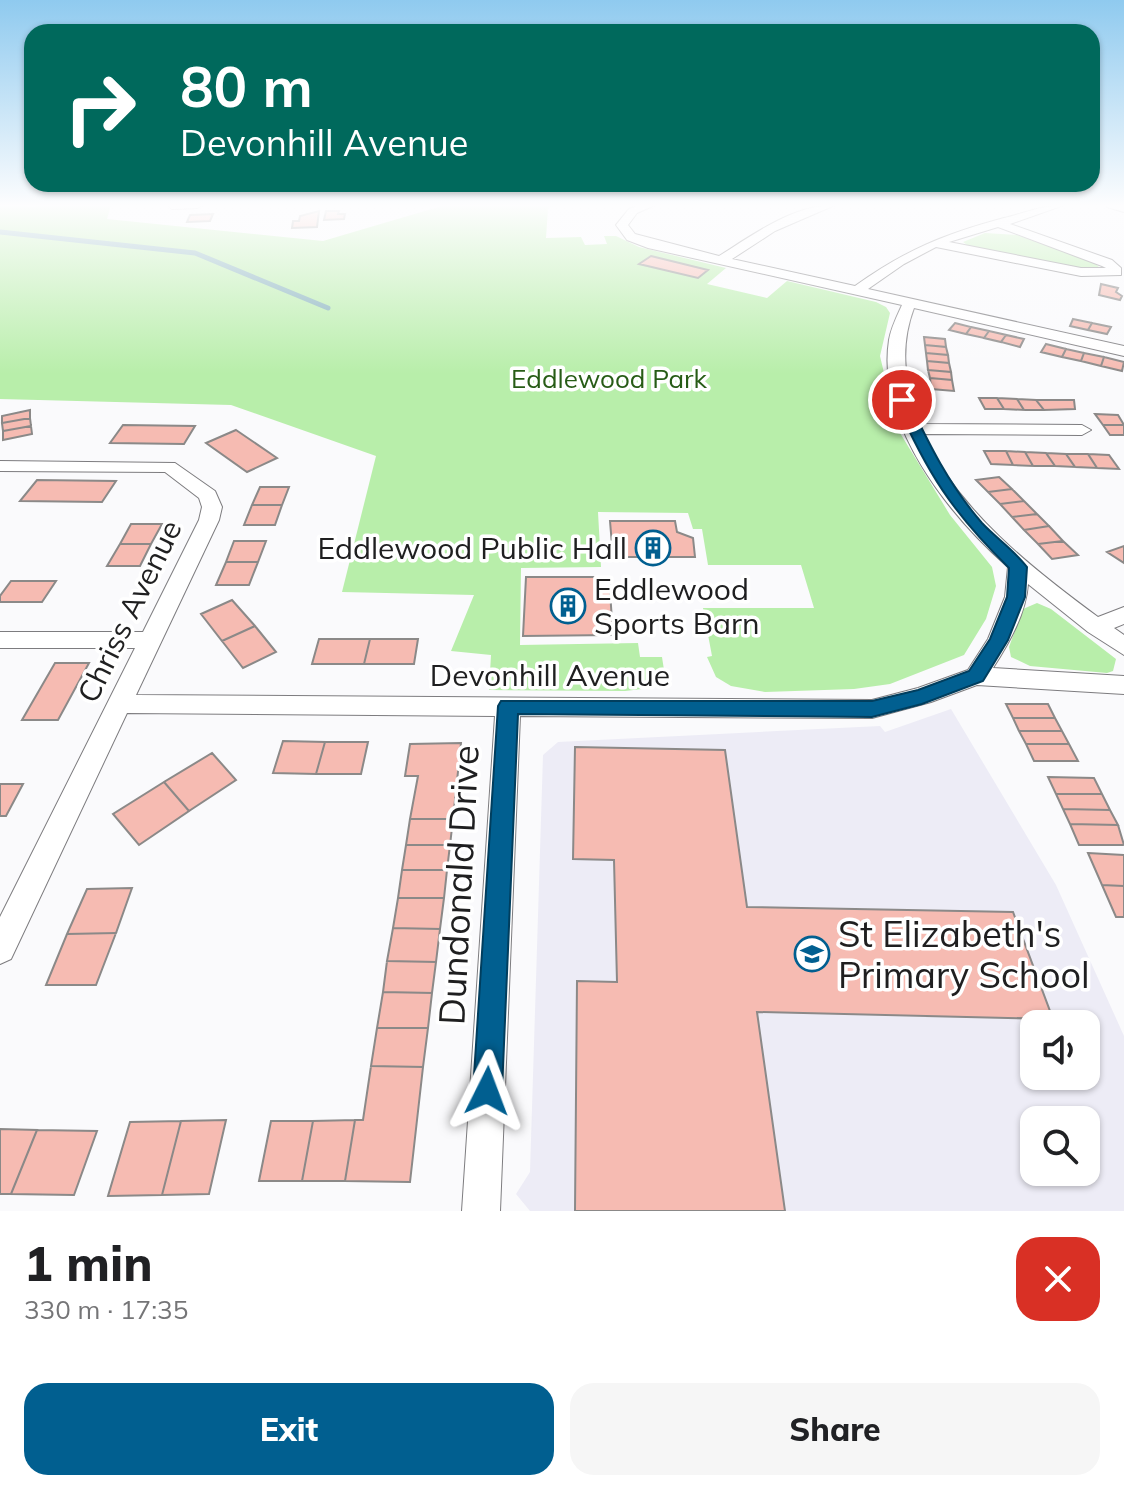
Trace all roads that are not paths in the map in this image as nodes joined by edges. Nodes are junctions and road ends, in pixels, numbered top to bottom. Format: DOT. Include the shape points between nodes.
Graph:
graph roads {
  1 [pos="723,262"];
  2 [pos="898,262"];
  3 [pos="1028,262"];
  4 [pos="1103,262"];
  5 [pos="857,291"];
  6 [pos="909,304"];
  7 [pos="1124,351"];
  8 [pos="913,429"];
  9 [pos="1082,430"];
  10 [pos="0,466"];
  11 [pos="1018,567"];
  12 [pos="1124,615"];
  13 [pos="1096,627"];
  14 [pos="0,640"];
  15 [pos="150,640"];
  16 [pos="1124,647"];
  17 [pos="976,676"];
  18 [pos="1124,685"];
  19 [pos="119,704"];
  20 [pos="508,706"];
  21 [pos="0,949"];
  22 [pos="481,1211"];
  1 -- 5 [label="street"];
  2 -- 5 [label="street"];
  3 -- 4 [label="street" via="1081,272 1116,272"];
  5 -- 6 [label="street"];
  6 -- 7 [label="street"];
  6 -- 8 [label="street" via="896,342 896,373"];
  8 -- 9 [label="street"];
  8 -- 11 [label="street" via="948,490"];
  10 -- 15 [label="street, Chriss Avenue" via="169,467 208,495 209,520"];
  11 -- 13 [label="street"];
  11 -- 17 [label="street" via="1016,597 999,640"];
  12 -- 13 [label="street"];
  13 -- 16 [label="street"];
  14 -- 15 [label="street"];
  15 -- 19 [label="street, Chriss Avenue"];
  17 -- 18 [label="street, Devonhill Avenue"];
  17 -- 20 [label="street, Devonhill Avenue" via="872,709"];
  19 -- 20 [label="street, Devonhill Avenue"];
  19 -- 21 [label="street, Chriss Avenue"];
  20 -- 22 [label="street, Dundonald Drive"];
}
